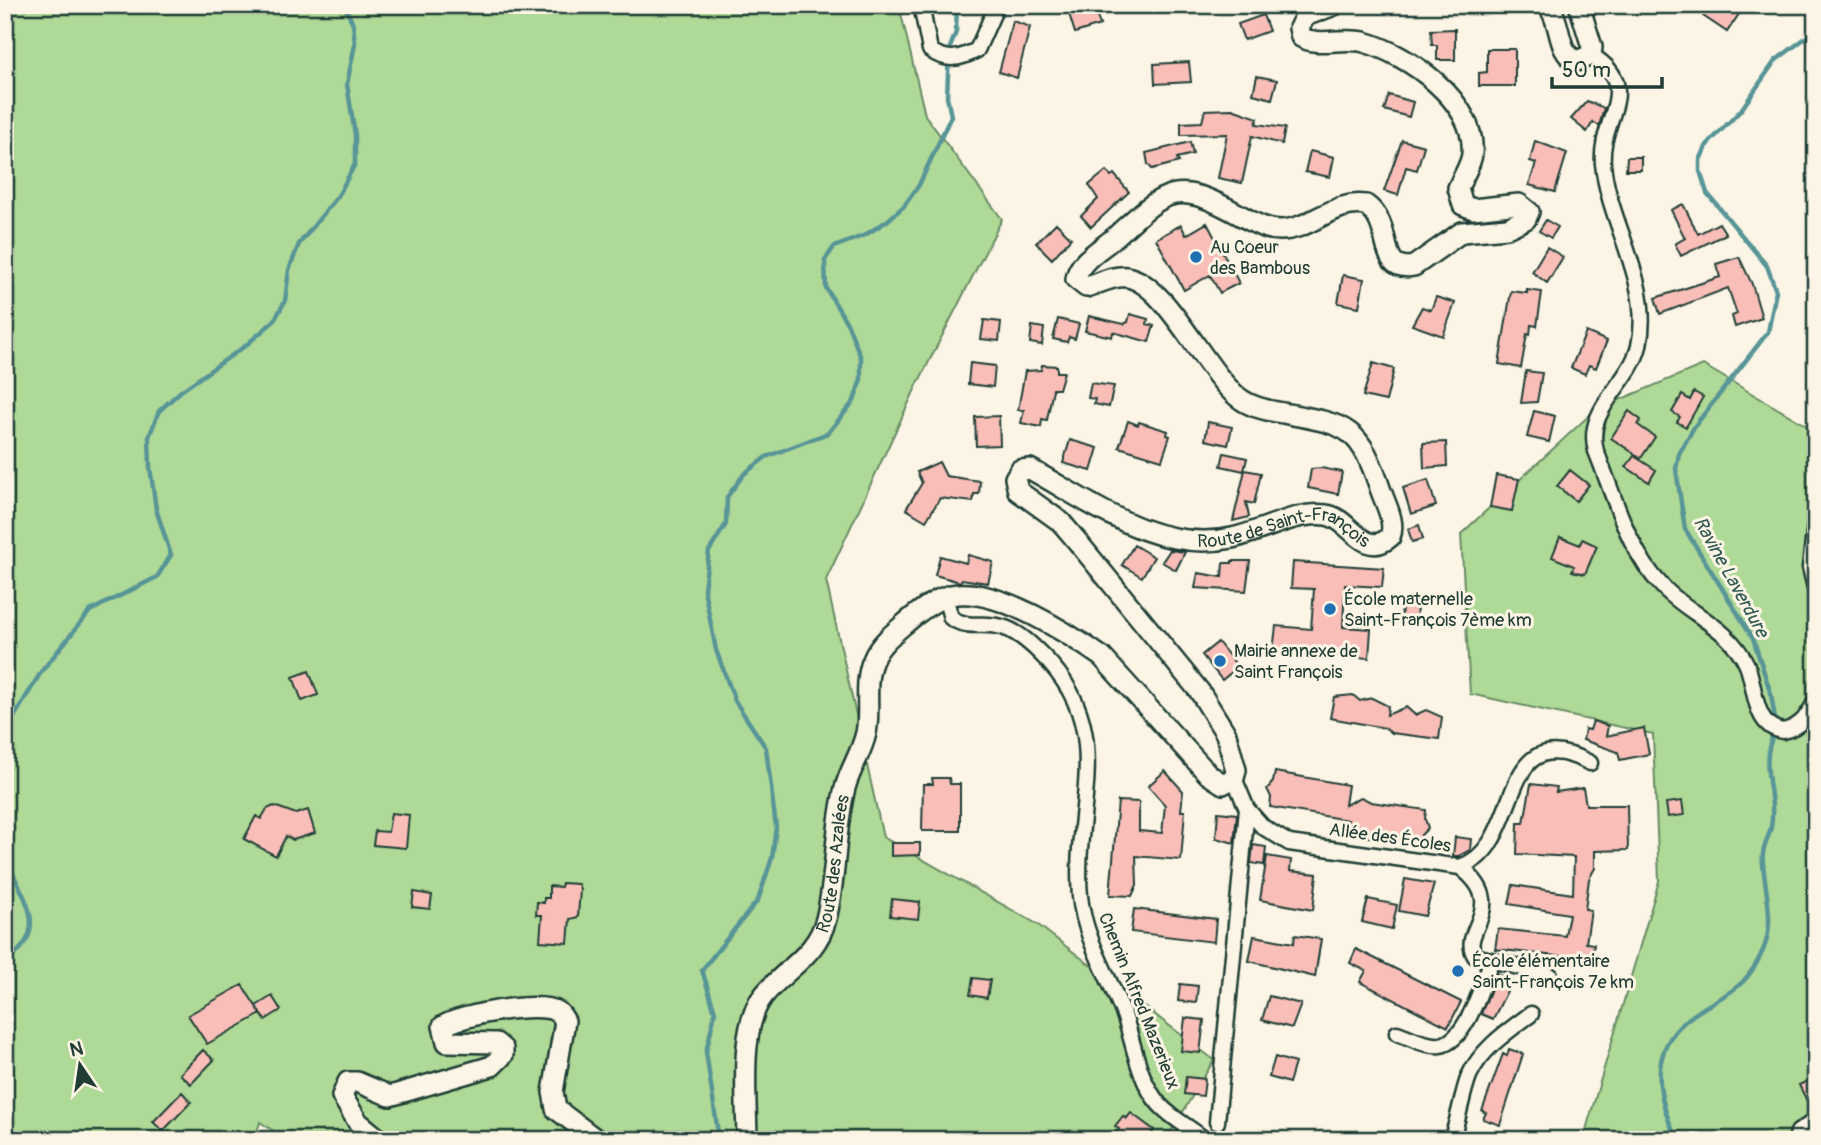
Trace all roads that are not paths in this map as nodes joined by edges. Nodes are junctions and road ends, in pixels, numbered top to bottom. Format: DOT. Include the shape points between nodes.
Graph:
graph roads {
  1 [pos="921,5"];
  2 [pos="997,5"];
  3 [pos="1334,5"];
  4 [pos="1547,5"];
  5 [pos="1579,5"];
  6 [pos="1591,55"];
  7 [pos="1816,515"];
  8 [pos="1816,593"];
  9 [pos="945,597"];
  10 [pos="1816,700"];
  11 [pos="1590,763"];
  12 [pos="1234,778"];
  13 [pos="1247,808"];
  14 [pos="1460,867"];
  15 [pos="1491,962"];
  16 [pos="1550,975"];
  17 [pos="1531,1014"];
  18 [pos="1397,1033"];
  19 [pos="1816,1120"];
  20 [pos="1217,1122"];
  21 [pos="380,1140"];
  22 [pos="597,1140"];
  23 [pos="747,1140"];
  24 [pos="1205,1140"];
  25 [pos="1451,1140"];
  26 [pos="1796,1140"];
  1 -- 2 [label="street" via="930,50 948,58 976,51"];
  3 -- 12 [label="main road, Route de Saint-François" via="1305,16 1298,28 1301,37 1366,43 1437,82 1460,109 1471,136 1472,156 1458,188 1463,205 1473,209 1518,204 1529,212 1526,219 1507,228 1462,232 1406,267 1389,258 1383,225 1366,205 1350,203 1293,230 1276,230 1212,200 1182,192 1151,204 1088,260 1076,279 1086,287 1124,276 1135,279 1170,310 1229,389 1244,402 1324,420 1357,436 1392,525 1390,537 1363,541 1337,518 1316,515 1245,535 1192,542 1151,533 1073,497 1030,469 1020,470 1015,478 1018,491 1061,522 1200,692 1226,734"];
  4 -- 6 [label="main road" via="1558,22 1569,58 1577,61"];
  5 -- 6 [label="main road"];
  6 -- 10 [label="street" via="1606,64 1618,84 1604,139 1603,165 1641,307 1636,356 1595,422 1593,441 1643,560 1673,596 1731,639 1748,667 1759,710 1776,728 1807,717"];
  7 -- 8 [label="street" via="1810,567"];
  9 -- 12 [label="main road" via="990,598 1081,642 1121,676 1209,775 1223,784"];
  9 -- 23 [label="main road, Route des Azalées" via="892,635 872,661 867,729 845,788 825,922 813,948 762,997 754,1013 747,1052"];
  9 -- 24 [label="street, Chemin Alfred Mazerieux" via="951,618 964,626 1002,627 1023,637 1044,656 1075,705 1088,766 1078,870 1086,927 1152,1093 1159,1104"];
  11 -- 14 [label="street, Allée des Écoles" via="1562,752 1530,759 1523,765 1515,792 1486,849 1478,859"];
  12 -- 13 [label="street, Allée des Écoles"];
  13 -- 14 [label="street, Allée des Écoles" via="1263,827 1289,843"];
  13 -- 20 [label="street"];
  14 -- 15 [label="street" via="1477,880 1484,902 1472,952"];
  15 -- 16 [label="street"];
  15 -- 18 [label="street" via="1467,1023 1452,1040 1436,1045"];
  17 -- 25 [label="street" via="1497,1040 1469,1076"];
  19 -- 26 [label="street" via="1798,1132"];
  21 -- 22 [label="main road" via="348,1110 342,1096 348,1082 390,1096 492,1066 503,1055 496,1043 447,1042 443,1026 514,1008 538,1007 557,1012 565,1021 553,1092 556,1109"];
}
